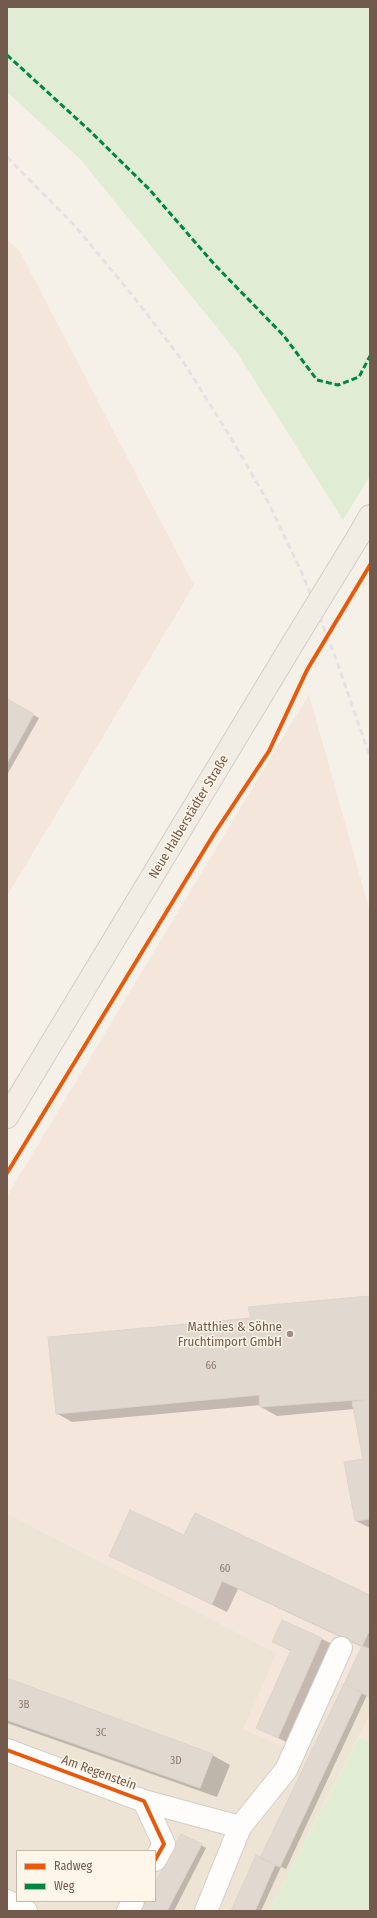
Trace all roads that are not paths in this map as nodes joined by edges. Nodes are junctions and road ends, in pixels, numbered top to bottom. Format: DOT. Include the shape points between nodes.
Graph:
graph roads {
  1 [pos="370,516"];
  2 [pos="7,1117"];
  3 [pos="341,1648"];
  4 [pos="7,1750"];
  5 [pos="144,1801"];
  6 [pos="240,1827"];
  7 [pos="156,1858"];
  8 [pos="7,1900"];
  9 [pos="132,1902"];
  10 [pos="26,1911"];
  11 [pos="128,1911"];
  12 [pos="206,1911"];
  1 -- 2 [label="main road, Neue Halberstädter Straße, bridge"];
  3 -- 6 [label="street" via="286,1770"];
  4 -- 5 [label="street, Am Regenstein"];
  5 -- 6 [label="street"];
  5 -- 7 [label="street, Am Regenstein" via="164,1844"];
  6 -- 12 [label="street"];
  8 -- 10 [label="street"];
  9 -- 11 [label="street"];
}
